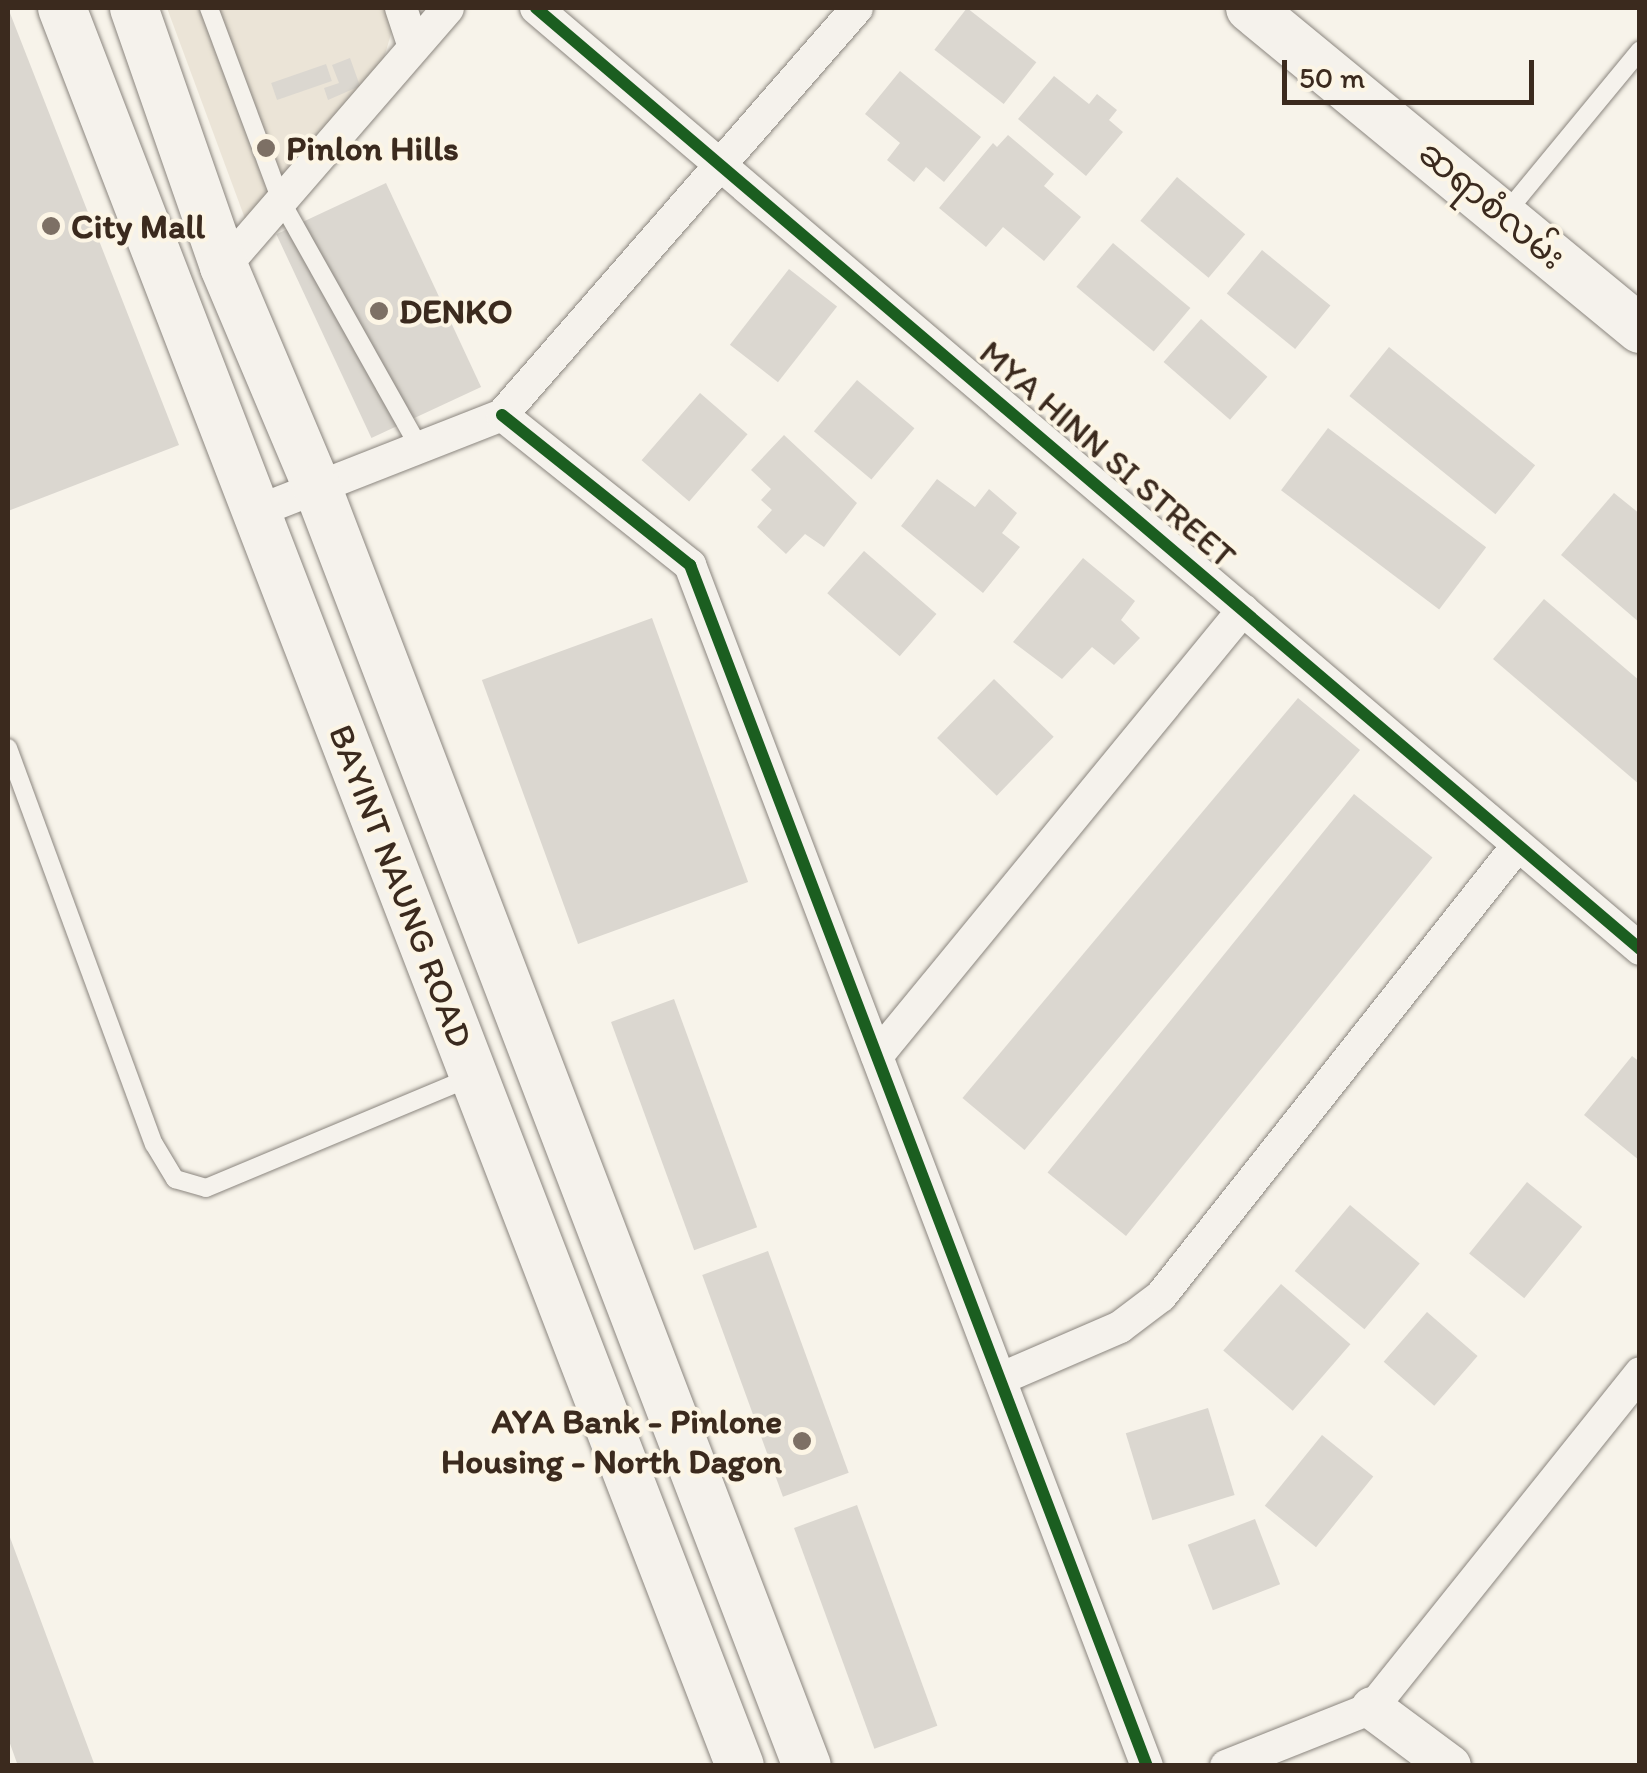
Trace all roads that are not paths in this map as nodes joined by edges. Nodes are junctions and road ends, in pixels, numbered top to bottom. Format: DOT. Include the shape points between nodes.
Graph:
graph roads {
  1 [pos="62,8"];
  2 [pos="134,8"];
  3 [pos="210,8"];
  4 [pos="401,8"];
  5 [pos="448,8"];
  6 [pos="536,8"];
  7 [pos="857,8"];
  8 [pos="1250,8"];
  9 [pos="414,47"];
  10 [pos="1640,50"];
  11 [pos="724,164"];
  12 [pos="281,201"];
  13 [pos="1505,215"];
  14 [pos="225,270"];
  15 [pos="163,275"];
  16 [pos="181,321"];
  17 [pos="1640,329"];
  18 [pos="502,415"];
  19 [pos="419,447"];
  20 [pos="318,489"];
  21 [pos="256,512"];
  22 [pos="1243,610"];
  23 [pos="8,748"];
  24 [pos="1518,845"];
  25 [pos="1640,949"];
  26 [pos="877,1056"];
  27 [pos="475,1076"];
  28 [pos="1640,1373"];
  29 [pos="1000,1378"];
  30 [pos="1372,1708"];
  31 [pos="740,1766"];
  32 [pos="807,1766"];
  33 [pos="1147,1766"];
  34 [pos="1226,1766"];
  35 [pos="1450,1766"];
  1 -- 15 [label="main road, BAYINT NAUNG ROAD"];
  2 -- 14 [label="main road, BAYINT NAUNG ROAD"];
  3 -- 12 [label="lane"];
  4 -- 9 [label="street"];
  5 -- 9 [label="street"];
  6 -- 11 [label="street, MYA HINN SI STREET"];
  7 -- 11 [label="street"];
  8 -- 13 [label="main road, ဆရာစံလမ်း"];
  9 -- 12 [label="street"];
  10 -- 13 [label="lane"];
  11 -- 18 [label="street"];
  11 -- 22 [label="street, MYA HINN SI STREET"];
  12 -- 14 [label="street"];
  12 -- 19 [label="lane"];
  13 -- 17 [label="main road, ဆရာစံလမ်း"];
  14 -- 15 [label="main road"];
  14 -- 16 [label="main road"];
  14 -- 20 [label="main road, BAYINT NAUNG ROAD"];
  15 -- 16 [label="main road, BAYINT NAUNG ROAD"];
  16 -- 21 [label="main road, BAYINT NAUNG ROAD"];
  18 -- 19 [label="street"];
  18 -- 26 [label="street" via="690,564"];
  19 -- 20 [label="street"];
  20 -- 21 [label="street"];
  20 -- 32 [label="main road, BAYINT NAUNG ROAD"];
  21 -- 27 [label="main road, BAYINT NAUNG ROAD"];
  22 -- 24 [label="street, MYA HINN SI STREET"];
  22 -- 26 [label="street"];
  23 -- 27 [label="lane" via="154,1144 175,1178 206,1188"];
  24 -- 25 [label="street, MYA HINN SI STREET"];
  24 -- 29 [label="street" via="1161,1296 1120,1327"];
  26 -- 29 [label="street"];
  27 -- 31 [label="main road, BAYINT NAUNG ROAD"];
  28 -- 30 [label="street"];
  29 -- 33 [label="street"];
  30 -- 34 [label="street"];
  30 -- 35 [label="street"];
}
